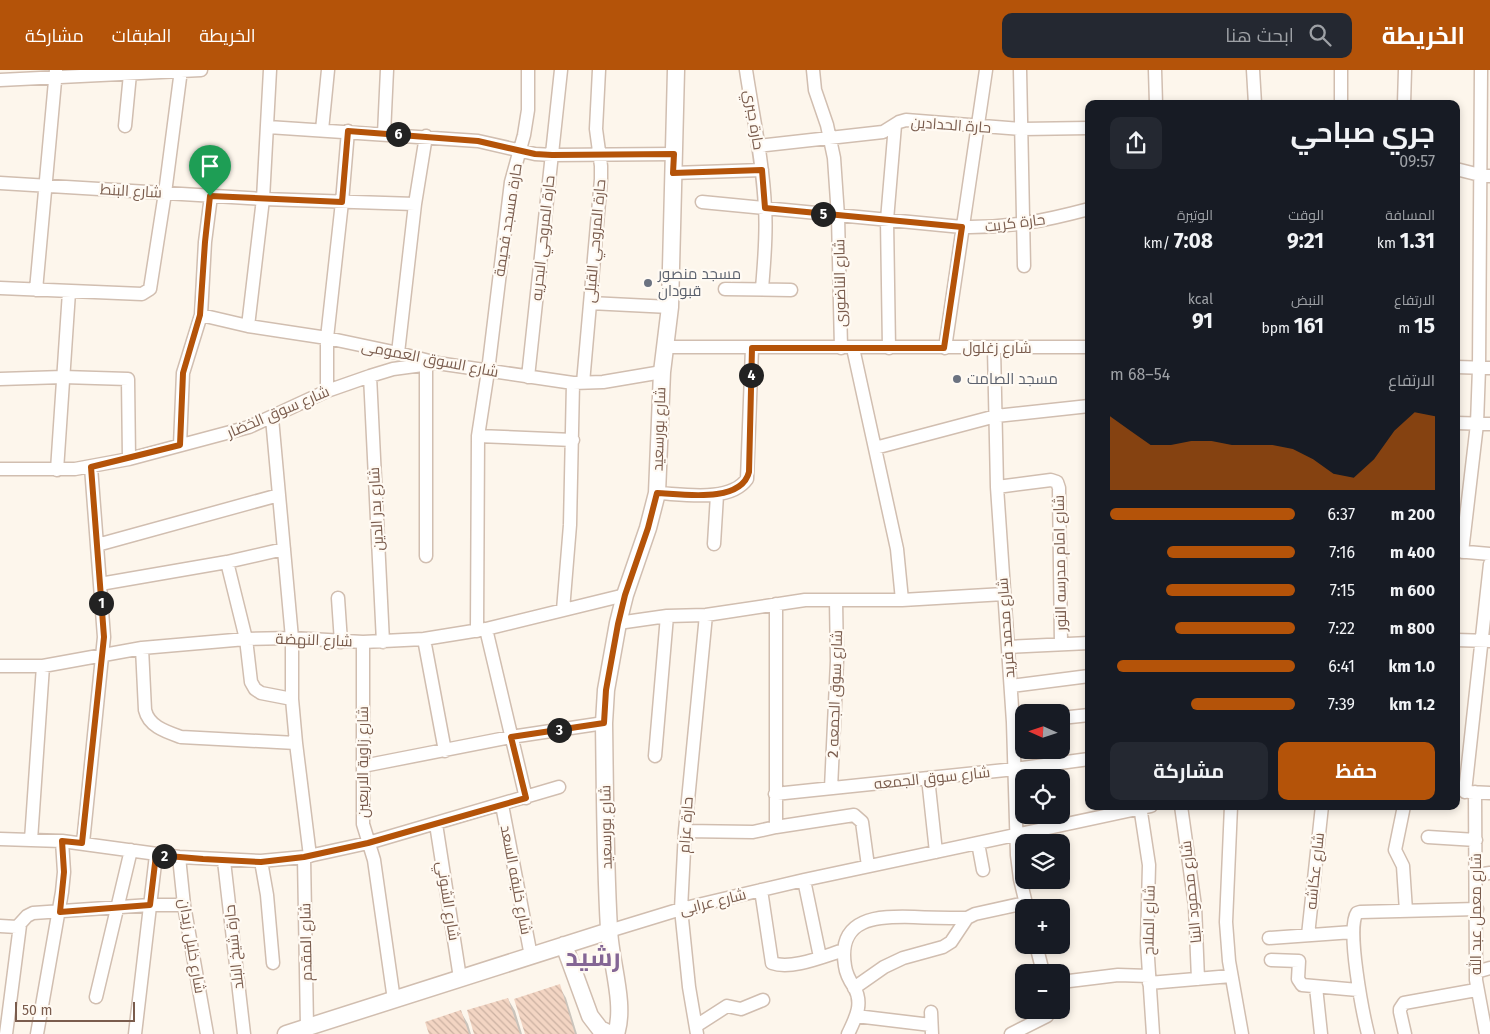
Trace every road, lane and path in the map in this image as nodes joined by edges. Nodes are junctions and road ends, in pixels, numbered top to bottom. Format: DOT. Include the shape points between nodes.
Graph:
graph roads {
  1 [pos="181,70"];
  2 [pos="201,70"];
  3 [pos="270,70"];
  4 [pos="328,70"];
  5 [pos="387,70"];
  6 [pos="528,70"];
  7 [pos="561,70"];
  8 [pos="599,70"];
  9 [pos="676,70"];
  10 [pos="746,70"];
  11 [pos="813,70"];
  12 [pos="986,70"];
  13 [pos="1020,70"];
  14 [pos="1155,70"];
  15 [pos="1253,70"];
  16 [pos="1341,70"];
  17 [pos="1405,70"];
  18 [pos="1481,70"];
  19 [pos="113,72"];
  20 [pos="55,74"];
  21 [pos="130,74"];
  22 [pos="0,80"];
  23 [pos="1156,100"];
  24 [pos="1255,100"];
  25 [pos="1341,100"];
  26 [pos="1404,100"];
  27 [pos="894,125"];
  28 [pos="126,126"];
  29 [pos="268,127"];
  30 [pos="977,127"];
  31 [pos="1085,128"];
  32 [pos="322,130"];
  33 [pos="1022,130"];
  34 [pos="348,131"];
  35 [pos="384,134"];
  36 [pos="426,136"];
  37 [pos="830,138"];
  38 [pos="758,146"];
  39 [pos="520,151"];
  40 [pos="674,154"];
  41 [pos="552,155"];
  42 [pos="600,156"];
  43 [pos="762,170"];
  44 [pos="1460,170"];
  45 [pos="673,173"];
  46 [pos="1485,176"];
  47 [pos="0,183"];
  48 [pos="45,186"];
  49 [pos="165,193"];
  50 [pos="210,196"];
  51 [pos="263,199"];
  52 [pos="342,202"];
  53 [pos="702,202"];
  54 [pos="415,204"];
  55 [pos="765,208"];
  56 [pos="1085,210"];
  57 [pos="838,216"];
  58 [pos="887,220"];
  59 [pos="1023,225"];
  60 [pos="962,227"];
  61 [pos="1024,266"];
  62 [pos="0,288"];
  63 [pos="725,288"];
  64 [pos="762,289"];
  65 [pos="36,290"];
  66 [pos="791,290"];
  67 [pos="69,292"];
  68 [pos="0,293"];
  69 [pos="590,302"];
  70 [pos="670,307"];
  71 [pos="200,315"];
  72 [pos="248,326"];
  73 [pos="327,338"];
  74 [pos="1085,347"];
  75 [pos="665,348"];
  76 [pos="752,348"];
  77 [pos="847,348"];
  78 [pos="889,348"];
  79 [pos="944,348"];
  80 [pos="994,348"];
  81 [pos="398,353"];
  82 [pos="432,364"];
  83 [pos="1460,366"];
  84 [pos="1485,368"];
  85 [pos="488,371"];
  86 [pos="662,372"];
  87 [pos="370,376"];
  88 [pos="528,376"];
  89 [pos="63,377"];
  90 [pos="0,379"];
  91 [pos="578,383"];
  92 [pos="327,392"];
  93 [pos="1085,406"];
  94 [pos="996,416"];
  95 [pos="272,418"];
  96 [pos="1460,423"];
  97 [pos="1483,424"];
  98 [pos="478,436"];
  99 [pos="573,440"];
  100 [pos="180,445"];
  101 [pos="875,448"];
  102 [pos="129,459"];
  103 [pos="91,467"];
  104 [pos="0,469"];
  105 [pos="58,470"];
  106 [pos="997,487"];
  107 [pos="657,493"];
  108 [pos="279,495"];
  109 [pos="717,495"];
  110 [pos="714,544"];
  111 [pos="97,545"];
  112 [pos="1460,546"];
  113 [pos="284,549"];
  114 [pos="1460,551"];
  115 [pos="1490,554"];
  116 [pos="426,556"];
  117 [pos="227,562"];
  118 [pos="1490,564"];
  119 [pos="100,584"];
  120 [pos="1004,594"];
  121 [pos="625,595"];
  122 [pos="338,598"];
  123 [pos="836,600"];
  124 [pos="902,600"];
  125 [pos="776,604"];
  126 [pos="563,610"];
  127 [pos="706,615"];
  128 [pos="667,616"];
  129 [pos="618,624"];
  130 [pos="481,630"];
  131 [pos="292,638"];
  132 [pos="246,639"];
  133 [pos="424,639"];
  134 [pos="1460,640"];
  135 [pos="1486,641"];
  136 [pos="341,642"];
  137 [pos="363,642"];
  138 [pos="383,642"];
  139 [pos="1085,643"];
  140 [pos="1061,644"];
  141 [pos="1008,647"];
  142 [pos="142,648"];
  143 [pos="102,654"];
  144 [pos="0,666"];
  145 [pos="43,666"];
  146 [pos="1085,677"];
  147 [pos="1011,686"];
  148 [pos="292,699"];
  149 [pos="1015,704"];
  150 [pos="1085,715"];
  151 [pos="1070,717"];
  152 [pos="604,723"];
  153 [pos="511,737"];
  154 [pos="296,743"];
  155 [pos="445,750"];
  156 [pos="655,756"];
  157 [pos="1016,759"];
  158 [pos="1085,760"];
  159 [pos="363,766"];
  160 [pos="1015,769"];
  161 [pos="928,778"];
  162 [pos="559,788"];
  163 [pos="831,788"];
  164 [pos="1465,792"];
  165 [pos="1490,793"];
  166 [pos="775,794"];
  167 [pos="526,798"];
  168 [pos="502,805"];
  169 [pos="1131,810"];
  170 [pos="1144,810"];
  171 [pos="1182,810"];
  172 [pos="1231,810"];
  173 [pos="1322,810"];
  174 [pos="1403,810"];
  175 [pos="436,824"];
  176 [pos="776,827"];
  177 [pos="685,830"];
  178 [pos="1025,834"];
  179 [pos="1015,836"];
  180 [pos="1428,837"];
  181 [pos="0,840"];
  182 [pos="31,840"];
  183 [pos="1476,840"];
  184 [pos="62,841"];
  185 [pos="82,843"];
  186 [pos="368,843"];
  187 [pos="978,843"];
  188 [pos="131,850"];
  189 [pos="936,852"];
  190 [pos="156,855"];
  191 [pos="307,856"];
  192 [pos="179,857"];
  193 [pos="224,861"];
  194 [pos="261,862"];
  195 [pos="868,866"];
  196 [pos="983,870"];
  197 [pos="1490,873"];
  198 [pos="1476,875"];
  199 [pos="804,880"];
  200 [pos="761,890"];
  201 [pos="150,905"];
  202 [pos="184,905"];
  203 [pos="1015,907"];
  204 [pos="117,908"];
  205 [pos="681,909"];
  206 [pos="1477,909"];
  207 [pos="1406,911"];
  208 [pos="60,912"];
  209 [pos="967,918"];
  210 [pos="20,925"];
  211 [pos="0,926"];
  212 [pos="609,931"];
  213 [pos="1353,932"];
  214 [pos="1308,935"];
  215 [pos="1269,938"];
  216 [pos="564,945"];
  217 [pos="844,950"];
  218 [pos="531,956"];
  219 [pos="820,957"];
  220 [pos="1271,960"];
  221 [pos="273,963"];
  222 [pos="1490,968"];
  223 [pos="1476,972"];
  224 [pos="1231,976"];
  225 [pos="460,978"];
  226 [pos="1149,979"];
  227 [pos="1198,979"];
  228 [pos="1070,981"];
  229 [pos="1316,987"];
  230 [pos="854,988"];
  231 [pos="1358,990"];
  232 [pos="1476,990"];
  233 [pos="96,997"];
  234 [pos="394,1000"];
  235 [pos="763,1000"];
  236 [pos="856,1016"];
  237 [pos="1038,1019"];
  238 [pos="931,1024"];
  239 [pos="316,1028"];
  240 [pos="696,1030"];
  241 [pos="6,1034"];
  242 [pos="37,1034"];
  243 [pos="135,1034"];
  244 [pos="207,1034"];
  245 [pos="244,1034"];
  246 [pos="286,1034"];
  247 [pos="610,1034"];
  248 [pos="616,1034"];
  249 [pos="848,1034"];
  250 [pos="1010,1034"];
  251 [pos="1153,1034"];
  252 [pos="1242,1034"];
  253 [pos="1321,1034"];
  254 [pos="1368,1034"];
  255 [pos="1405,1034"];
  256 [pos="1488,1034"];
  1 -- 2 [label="street"];
  1 -- 21 [label="street"];
  1 -- 49 [label="street"];
  3 -- 29 [label="street"];
  4 -- 32 [label="street"];
  5 -- 35 [label="street"];
  6 -- 39 [label="street, حارة مسجد فحيمة" via="528,110"];
  7 -- 41 [label="street, حارة المروحي البحريه"];
  8 -- 42 [label="street, حارة المروحي القبلى" via="596,129"];
  9 -- 40 [label="street, شارع بورسعيد"];
  10 -- 38 [label="street, حارة جبري"];
  11 -- 37 [label="street, شارع الناضورى" via="815,90"];
  12 -- 30 [label="street"];
  13 -- 33 [label="street"];
  14 -- 23 [label="street"];
  15 -- 24 [label="street"];
  16 -- 25 [label="street"];
  17 -- 26 [label="street"];
  18 -- 46 [label="street"];
  19 -- 20 [label="street"];
  19 -- 21 [label="street"];
  20 -- 22 [label="street"];
  20 -- 48 [label="street"];
  21 -- 28 [label="street"];
  27 -- 30 [label="street, حارة الحدادين" via="906,120"];
  27 -- 37 [label="street, حارة الحدادين" via="884,132"];
  27 -- 58 [label="street"];
  29 -- 32 [label="street"];
  29 -- 51 [label="street"];
  30 -- 33 [label="street, حارة الحدادين"];
  30 -- 60 [label="street"];
  31 -- 33 [label="street, حارة الحدادين"];
  32 -- 34 [label="street"];
  33 -- 59 [label="street"];
  34 -- 35 [label="street"];
  34 -- 52 [label="street"];
  35 -- 36 [label="street"];
  36 -- 39 [label="street" via="478,141"];
  36 -- 54 [label="street"];
  37 -- 38 [label="street, حارة الحدادين"];
  37 -- 57 [label="street, شارع الناضورى"];
  38 -- 43 [label="street, حارة جبري"];
  39 -- 41 [label="street"];
  39 -- 85 [label="street, حارة مسجد فحيمة" via="511,182"];
  40 -- 42 [label="street"];
  40 -- 45 [label="street, شارع بورسعيد"];
  41 -- 42 [label="street"];
  41 -- 88 [label="street, حارة المروحي البحريه"];
  42 -- 69 [label="street, حارة المروحي القبلى" via="601,179"];
  43 -- 45 [label="street"];
  43 -- 55 [label="street, حارة جبري"];
  44 -- 46 [label="street"];
  45 -- 70 [label="street, شارع بورسعيد"];
  46 -- 84 [label="street"];
  47 -- 48 [label="street, شارع البنط"];
  48 -- 49 [label="street, شارع البنط"];
  48 -- 65 [label="street"];
  49 -- 50 [label="street, شارع البنط"];
  49 -- 67 [label="street" via="147,293"];
  50 -- 51 [label="street, شارع البنط"];
  50 -- 71 [label="street"];
  51 -- 52 [label="street, شارع البنط"];
  51 -- 72 [label="street"];
  52 -- 54 [label="street, شارع البنط"];
  52 -- 73 [label="street"];
  53 -- 55 [label="street, حارة كريت"];
  54 -- 81 [label="street"];
  55 -- 57 [label="street, حارة كريت"];
  55 -- 64 [label="street, حارة جبري"];
  56 -- 59 [label="street, حارة كريت"];
  57 -- 58 [label="street, حارة كريت"];
  57 -- 77 [label="street, شارع الناضورى"];
  58 -- 60 [label="street, حارة كريت"];
  58 -- 78 [label="street"];
  59 -- 60 [label="street, حارة كريت"];
  59 -- 61 [label="street"];
  60 -- 79 [label="street"];
  62 -- 65 [label="street"];
  62 -- 68 [label="street"];
  63 -- 64 [label="street"];
  64 -- 66 [label="street"];
  65 -- 67 [label="street"];
  67 -- 89 [label="street"];
  69 -- 70 [label="street"];
  69 -- 91 [label="street, حارة المروحي القبلى"];
  70 -- 75 [label="street, شارع بورسعيد"];
  71 -- 72 [label="street, شارع السوق العمومى"];
  71 -- 100 [label="street" via="183,373"];
  72 -- 73 [label="street, شارع السوق العمومى"];
  73 -- 81 [label="street, شارع السوق العمومى"];
  73 -- 92 [label="street"];
  74 -- 80 [label="street, شارع زغلول"];
  75 -- 76 [label="street, شارع زغلول"];
  75 -- 86 [label="street, شارع بورسعيد"];
  76 -- 77 [label="street, شارع زغلول"];
  76 -- 109 [label="street" via="749,472 747,479 735,490"];
  77 -- 78 [label="street, شارع زغلول"];
  77 -- 101 [label="street, شارع الناضورى"];
  78 -- 79 [label="street, شارع زغلول"];
  79 -- 80 [label="street, شارع زغلول"];
  80 -- 94 [label="street, شارع محمد فريد"];
  81 -- 82 [label="street, شارع السوق العمومى"];
  82 -- 85 [label="street, شارع السوق العمومى"];
  82 -- 87 [label="street, شارع سوق الخضار"];
  82 -- 116 [label="street"];
  83 -- 84 [label="street"];
  84 -- 97 [label="street"];
  85 -- 88 [label="street, شارع السوق العمومى"];
  85 -- 98 [label="street, حارة مسجد فحيمة"];
  86 -- 91 [label="street, شارع السوق العمومى"];
  86 -- 107 [label="street, شارع بورسعيد"];
  87 -- 92 [label="street, شارع سوق الخضار"];
  87 -- 138 [label="street, شارع بدر الدين"];
  88 -- 91 [label="street, شارع السوق العمومى"];
  89 -- 90 [label="street"];
  89 -- 102 [label="street" via="128,379"];
  89 -- 105 [label="street"];
  91 -- 99 [label="street, حارة المروحي القبلى"];
  92 -- 95 [label="street, شارع سوق الخضار"];
  93 -- 94 [label="street"];
  94 -- 101 [label="street"];
  94 -- 106 [label="street, شارع محمد فريد"];
  95 -- 100 [label="street, شارع سوق الخضار" via="224,435"];
  95 -- 108 [label="street, شارع المقدم"];
  96 -- 97 [label="street"];
  97 -- 112 [label="street"];
  98 -- 99 [label="street"];
  98 -- 130 [label="street, حارة مسجد فحيمة"];
  99 -- 126 [label="street, حارة المروحي القبلى"];
  100 -- 102 [label="street, شارع سوق الخضار"];
  101 -- 124 [label="street, شارع الناضورى" via="897,550"];
  102 -- 103 [label="street, شارع سوق الخضار"];
  103 -- 105 [label="street, شارع سوق الخضار"];
  103 -- 111 [label="street"];
  104 -- 105 [label="street, شارع سوق الخضار"];
  106 -- 120 [label="street, شارع محمد فريد"];
  106 -- 140 [label="street, شارع امام مدرسه النور" via="1057,482"];
  107 -- 109 [label="street"];
  107 -- 121 [label="street, شارع بورسعيد"];
  108 -- 111 [label="street"];
  108 -- 113 [label="street, شارع المقدم"];
  109 -- 110 [label="street"];
  111 -- 119 [label="street"];
  113 -- 117 [label="street"];
  113 -- 131 [label="street, شارع المقدم"];
  114 -- 115 [label="street"];
  117 -- 119 [label="street"];
  117 -- 132 [label="street"];
  118 -- 135 [label="street, شارع معمل عبد الله"];
  119 -- 143 [label="street"];
  120 -- 124 [label="street"];
  120 -- 141 [label="street, شارع محمد فريد"];
  121 -- 126 [label="street, شارع النهضة"];
  121 -- 129 [label="street, شارع بورسعيد"];
  122 -- 136 [label="street"];
  123 -- 124 [label="street"];
  123 -- 125 [label="street"];
  123 -- 163 [label="street, شارع سوق الجمعه 2" via="836,713"];
  125 -- 127 [label="street"];
  125 -- 166 [label="street"];
  126 -- 130 [label="street, شارع النهضة"];
  127 -- 128 [label="street"];
  127 -- 177 [label="street, حارة عزام"];
  128 -- 129 [label="street"];
  128 -- 156 [label="street"];
  129 -- 152 [label="street, شارع بورسعيد" via="606,690"];
  130 -- 133 [label="street, شارع النهضة"];
  130 -- 153 [label="street, حارة مسجد فحيمة"];
  131 -- 132 [label="street, شارع النهضة"];
  131 -- 136 [label="street, شارع النهضة"];
  131 -- 148 [label="street, شارع المقدم"];
  132 -- 142 [label="street, شارع النهضة"];
  132 -- 148 [label="street" via="250,682 255,689"];
  133 -- 138 [label="street, شارع النهضة"];
  133 -- 155 [label="street"];
  134 -- 135 [label="street"];
  135 -- 164 [label="street, شارع معمل عبد الله"];
  136 -- 137 [label="street, شارع النهضة"];
  137 -- 138 [label="street, شارع النهضة"];
  137 -- 159 [label="street, شارع زاوية الاربعين"];
  139 -- 140 [label="street"];
  140 -- 141 [label="street"];
  141 -- 147 [label="street, شارع محمد فريد"];
  142 -- 143 [label="street, شارع النهضة"];
  142 -- 154 [label="street" via="147,716 167,733 181,737"];
  143 -- 145 [label="street, شارع النهضة"];
  143 -- 185 [label="street"];
  144 -- 145 [label="street, شارع النهضة"];
  145 -- 182 [label="street"];
  146 -- 147 [label="street"];
  147 -- 149 [label="street, شارع محمد فريد"];
  148 -- 154 [label="street, شارع المقدم"];
  150 -- 151 [label="street"];
  152 -- 153 [label="street"];
  152 -- 212 [label="street, شارع بورسعيد"];
  153 -- 155 [label="street"];
  153 -- 167 [label="street, حارة مسجد فحيمة"];
  154 -- 191 [label="street, شارع المقدم"];
  155 -- 159 [label="street"];
  157 -- 160 [label="street, شارع محمد فريد"];
  158 -- 160 [label="street, شارع سوق الجمعه"];
  159 -- 186 [label="street, شارع زاوية الاربعين" via="363,824"];
  160 -- 161 [label="street, شارع سوق الجمعه"];
  161 -- 163 [label="street, شارع سوق الجمعه"];
  161 -- 189 [label="street"];
  162 -- 167 [label="street"];
  163 -- 166 [label="street, شارع سوق الجمعه"];
  164 -- 165 [label="street"];
  164 -- 183 [label="street, شارع معمل عبد الله"];
  166 -- 176 [label="street"];
  167 -- 168 [label="street"];
  168 -- 175 [label="street"];
  168 -- 218 [label="street, شارع خليفه السعد"];
  169 -- 178 [label="street, شارع عرابى"];
  170 -- 226 [label="street, شارع الملاح" via="1149,865"];
  171 -- 227 [label="street, شارع محمود البنا" via="1195,906"];
  172 -- 224 [label="street" via="1226,922"];
  173 -- 214 [label="street, شارع عكاشه"];
  174 -- 207 [label="street" via="1395,850 1404,870"];
  175 -- 186 [label="street"];
  175 -- 225 [label="street, شارع الشوني"];
  176 -- 177 [label="street" via="753,832"];
  176 -- 195 [label="street" via="854,815 862,822"];
  177 -- 205 [label="street, حارة عزام"];
  179 -- 187 [label="street, شارع عرابى"];
  180 -- 183 [label="street"];
  181 -- 182 [label="street"];
  182 -- 184 [label="street"];
  183 -- 198 [label="street, شارع معمل عبد الله"];
  184 -- 185 [label="street"];
  184 -- 208 [label="street" via="64,872"];
  185 -- 188 [label="street"];
  186 -- 191 [label="street"];
  186 -- 234 [label="street, شارع زاوية الاربعين" via="374,860"];
  187 -- 189 [label="street, شارع عرابى"];
  187 -- 196 [label="street"];
  188 -- 190 [label="street"];
  188 -- 204 [label="street"];
  189 -- 195 [label="street, شارع عرابى"];
  190 -- 192 [label="street"];
  190 -- 201 [label="street"];
  191 -- 194 [label="street"];
  191 -- 239 [label="street, شارع المقدم"];
  192 -- 193 [label="street"];
  192 -- 202 [label="street, شارع خليل زيدان"];
  193 -- 194 [label="street"];
  193 -- 245 [label="street, حارة شيخ البلد"];
  194 -- 221 [label="street"];
  195 -- 199 [label="street, شارع عرابى"];
  197 -- 198 [label="street"];
  198 -- 206 [label="street, شارع معمل عبد الله"];
  199 -- 200 [label="street, شارع عرابى"];
  199 -- 219 [label="street"];
  200 -- 205 [label="street, شارع عرابى"];
  200 -- 219 [label="street" via="772,963 790,965"];
  201 -- 202 [label="street"];
  201 -- 204 [label="street"];
  201 -- 243 [label="street"];
  202 -- 244 [label="street, شارع خليل زيدان"];
  203 -- 209 [label="street"];
  204 -- 208 [label="street"];
  204 -- 233 [label="street"];
  205 -- 212 [label="street, شارع عرابى"];
  205 -- 240 [label="street, حارة عزام"];
  206 -- 207 [label="street"];
  206 -- 223 [label="street, شارع معمل عبد الله"];
  207 -- 213 [label="street" via="1357,913"];
  208 -- 210 [label="street" via="30,914"];
  208 -- 242 [label="street"];
  209 -- 217 [label="street" via="885,916 867,920 848,934"];
  209 -- 230 [label="street" via="951,942 943,947 903,958"];
  210 -- 211 [label="street"];
  210 -- 241 [label="street"];
  212 -- 216 [label="street, شارع عرابى"];
  212 -- 248 [label="street, شارع بورسعيد" via="620,1009"];
  213 -- 214 [label="street"];
  213 -- 231 [label="street"];
  214 -- 215 [label="street"];
  216 -- 218 [label="street, شارع عرابى"];
  216 -- 247 [label="street" via="590,1016 600,1029"];
  217 -- 219 [label="street"];
  217 -- 230 [label="street" via="844,967"];
  218 -- 225 [label="street, شارع عرابى"];
  220 -- 229 [label="street" via="1297,960 1302,985"];
  222 -- 223 [label="street"];
  223 -- 232 [label="street, شارع معمل عبد الله"];
  224 -- 227 [label="street"];
  224 -- 252 [label="street"];
  225 -- 234 [label="street, شارع عرابى"];
  226 -- 227 [label="street"];
  226 -- 228 [label="street" via="1118,975"];
  226 -- 251 [label="street, شارع الملاح"];
  229 -- 231 [label="street"];
  229 -- 253 [label="street"];
  230 -- 236 [label="street" via="859,1005"];
  231 -- 254 [label="street"];
  232 -- 255 [label="street" via="1404,1003 1400,1012"];
  232 -- 256 [label="street, شارع معمل عبد الله"];
  234 -- 239 [label="street, شارع عرابى"];
  235 -- 240 [label="street" via="741,1009 727,1006"];
  236 -- 238 [label="street"];
  236 -- 249 [label="street"];
  237 -- 250 [label="street"];
  239 -- 246 [label="street, شارع عرابى"];
}
